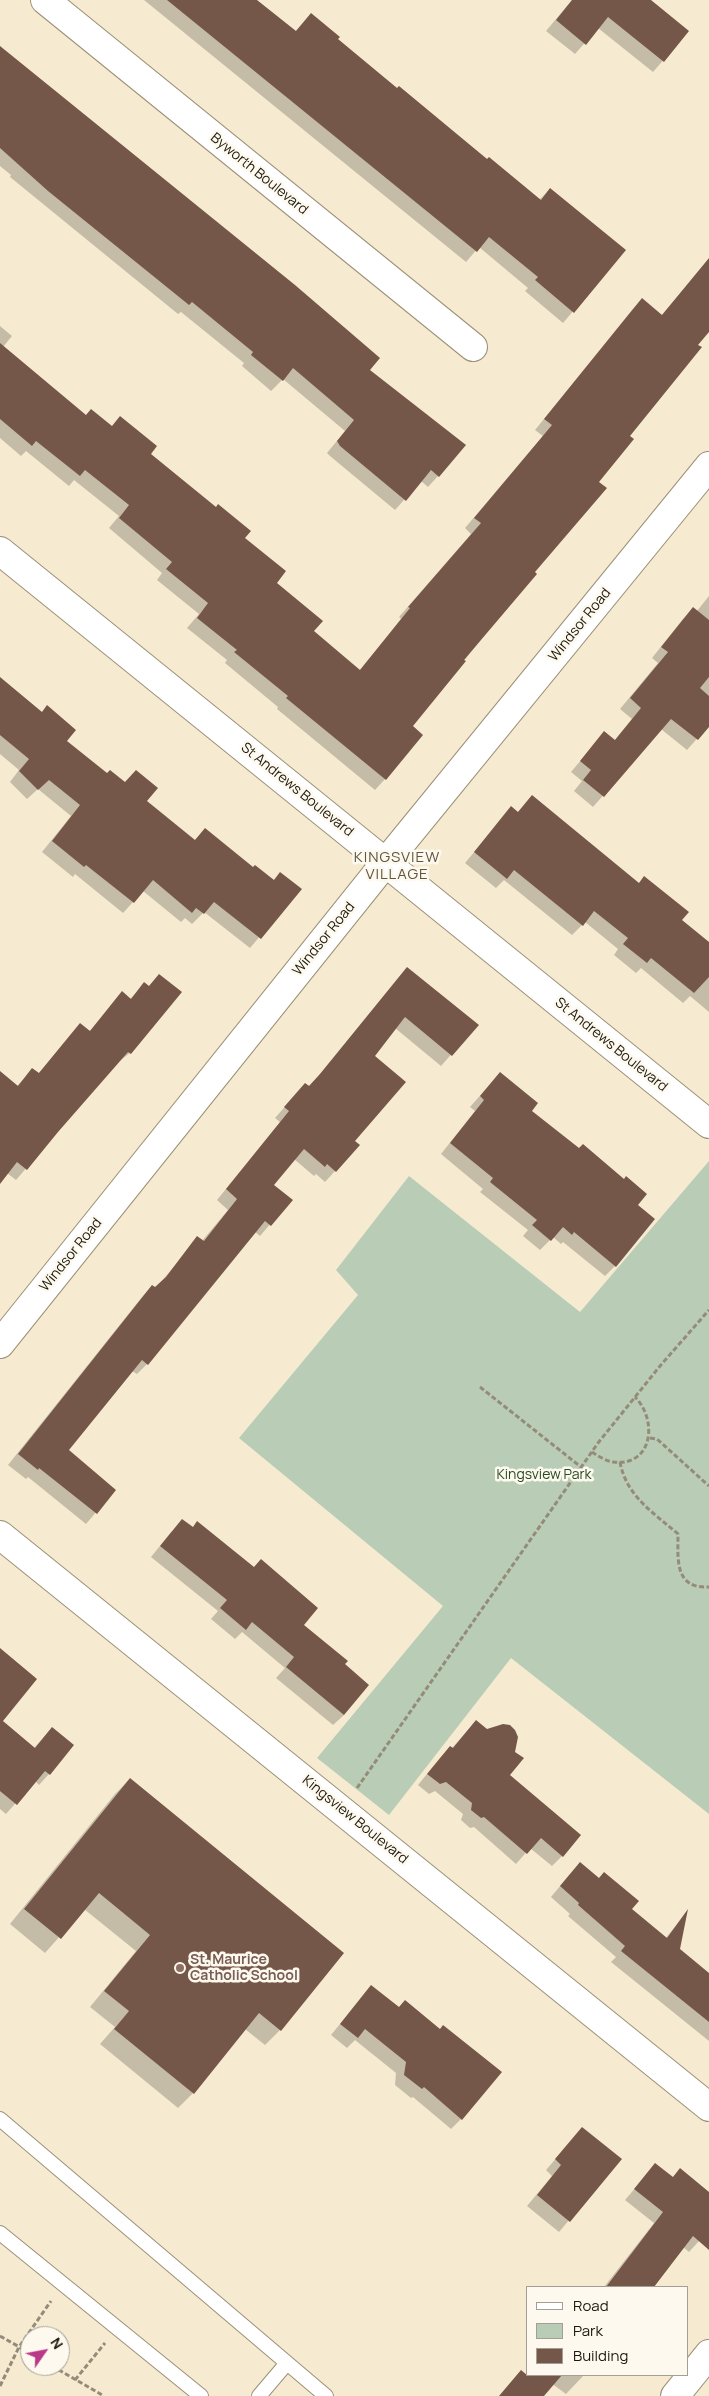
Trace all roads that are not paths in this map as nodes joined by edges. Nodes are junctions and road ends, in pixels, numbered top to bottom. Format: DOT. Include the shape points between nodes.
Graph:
graph roads {
  1 [pos="45,0"];
  2 [pos="473,348"];
  3 [pos="709,466"];
  4 [pos="0,551"];
  5 [pos="386,862"];
  6 [pos="709,1124"];
  7 [pos="0,1344"];
  8 [pos="0,1535"];
  9 [pos="709,2107"];
  10 [pos="0,2119"];
  11 [pos="0,2232"];
  12 [pos="709,2354"];
  13 [pos="287,2363"];
  14 [pos="201,2396"];
  15 [pos="259,2396"];
  16 [pos="326,2396"];
  17 [pos="675,2396"];
  1 -- 2 [label="street, Byworth Boulevard"];
  3 -- 5 [label="street, Windsor Road"];
  4 -- 5 [label="street, St Andrews Boulevard"];
  5 -- 6 [label="street, St Andrews Boulevard"];
  5 -- 7 [label="street, Windsor Road"];
  8 -- 9 [label="street, Kingsview Boulevard"];
  10 -- 13 [label="lane"];
  11 -- 14 [label="lane"];
  12 -- 17 [label="street"];
  13 -- 15 [label="lane"];
  13 -- 16 [label="lane"];
}
